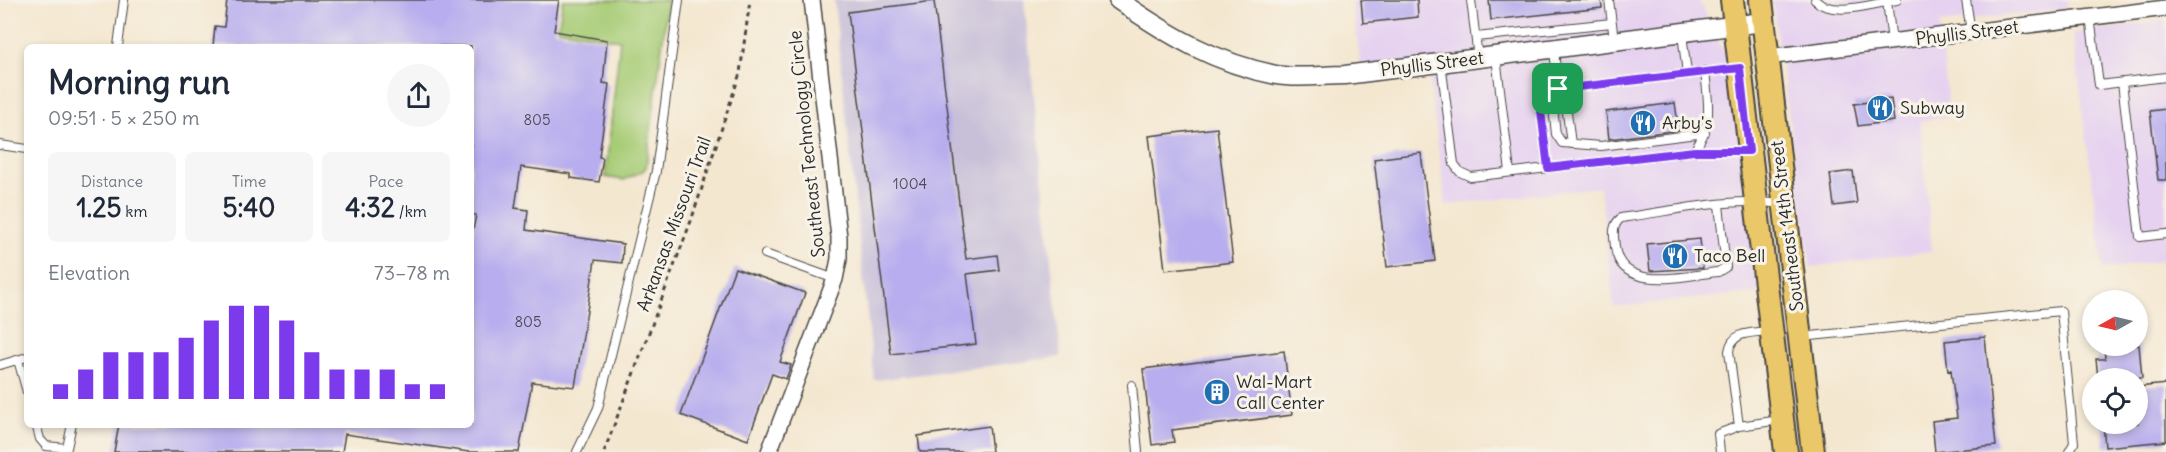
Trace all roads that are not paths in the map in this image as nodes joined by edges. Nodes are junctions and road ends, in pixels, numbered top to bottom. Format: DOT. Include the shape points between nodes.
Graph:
graph roads {
  1 [pos="124,0"];
  2 [pos="679,0"];
  3 [pos="812,0"];
  4 [pos="1118,0"];
  5 [pos="1471,0"];
  6 [pos="1609,0"];
  7 [pos="1732,0"];
  8 [pos="1815,0"];
  9 [pos="1897,0"];
  10 [pos="1966,0"];
  11 [pos="1887,1"];
  12 [pos="2166,8"];
  13 [pos="1762,11"];
  14 [pos="2090,17"];
  15 [pos="1735,26"];
  16 [pos="1613,32"];
  17 [pos="1682,32"];
  18 [pos="1971,32"];
  19 [pos="1476,38"];
  20 [pos="1892,42"];
  21 [pos="118,44"];
  22 [pos="1554,48"];
  23 [pos="1486,57"];
  24 [pos="1767,57"];
  25 [pos="1441,63"];
  26 [pos="1740,68"];
  27 [pos="1705,71"];
  28 [pos="1687,72"];
  29 [pos="2166,77"];
  30 [pos="2122,82"];
  31 [pos="1558,89"];
  32 [pos="1706,133"];
  33 [pos="0,144"];
  34 [pos="1571,144"];
  35 [pos="24,148"];
  36 [pos="1694,151"];
  37 [pos="1749,151"];
  38 [pos="1548,168"];
  39 [pos="1510,172"];
  40 [pos="1755,200"];
  41 [pos="1784,204"];
  42 [pos="1719,205"];
  43 [pos="2166,234"];
  44 [pos="765,254"];
  45 [pos="835,279"];
  46 [pos="1770,330"];
  47 [pos="1800,338"];
  48 [pos="24,358"];
  49 [pos="18,360"];
  50 [pos="0,365"];
  51 [pos="24,381"];
  52 [pos="1132,385"];
  53 [pos="1782,419"];
  54 [pos="1738,426"];
  55 [pos="37,428"];
  56 [pos="71,428"];
  57 [pos="578,452"];
  58 [pos="769,452"];
  59 [pos="1138,452"];
  60 [pos="1720,452"];
  61 [pos="1786,452"];
  62 [pos="1813,452"];
  63 [pos="2069,452"];
  1 -- 21 [label="lane"];
  2 -- 57 [label="lane" via="656,171 600,399"];
  3 -- 45 [label="street, Southeast Technology Circle" via="839,237"];
  4 -- 25 [label="street, Phyllis Street" via="1206,55 1277,75 1345,75"];
  5 -- 19 [label="lane"];
  6 -- 16 [label="lane"];
  7 -- 15 [label="main road, Southeast 14th Street"];
  8 -- 11 [label="lane" via="1833,9"];
  9 -- 11 [label="lane"];
  10 -- 18 [label="lane"];
  11 -- 20 [label="lane"];
  12 -- 14 [label="street, Phyllis Street"];
  13 -- 15 [label="street, Phyllis Street"];
  13 -- 24 [label="main road, Southeast 14th Street"];
  14 -- 18 [label="street, Phyllis Street"];
  14 -- 30 [label="lane" via="2099,85"];
  15 -- 17 [label="street, Phyllis Street"];
  15 -- 26 [label="main road, Southeast 14th Street"];
  16 -- 17 [label="street, Phyllis Street"];
  16 -- 19 [label="lane"];
  16 -- 22 [label="street, Phyllis Street"];
  17 -- 28 [label="lane"];
  18 -- 20 [label="street, Phyllis Street"];
  19 -- 23 [label="lane"];
  20 -- 24 [label="street, Phyllis Street"];
  22 -- 23 [label="street, Phyllis Street"];
  22 -- 31 [label="lane"];
  23 -- 25 [label="street, Phyllis Street"];
  23 -- 39 [label="lane"];
  24 -- 41 [label="main road, Southeast 14th Street"];
  25 -- 39 [label="lane" via="1455,168 1471,177"];
  26 -- 27 [label="lane"];
  26 -- 37 [label="main road, Southeast 14th Street"];
  27 -- 28 [label="lane"];
  27 -- 32 [label="lane" via="1709,120"];
  28 -- 31 [label="lane"];
  29 -- 30 [label="lane"];
  30 -- 43 [label="lane" via="2140,237"];
  31 -- 34 [label="lane"];
  31 -- 34 [label="lane" via="1556,134 1562,143"];
  31 -- 38 [label="lane" via="1544,91 1540,103"];
  32 -- 34 [label="lane" via="1601,146"];
  32 -- 36 [label="lane"];
  33 -- 35 [label="lane"];
  36 -- 37 [label="lane"];
  36 -- 38 [label="lane"];
  37 -- 40 [label="main road, Southeast 14th Street"];
  38 -- 39 [label="lane"];
  40 -- 41 [label="lane"];
  40 -- 42 [label="lane"];
  40 -- 46 [label="main road, Southeast 14th Street"];
  41 -- 47 [label="main road, Southeast 14th Street"];
  42 -- 42 [label="lane" via="1726,267 1718,272 1637,277 1622,268 1613,231 1621,218"];
  44 -- 45 [label="lane"];
  45 -- 58 [label="street, Southeast Technology Circle"];
  46 -- 53 [label="main road, Southeast 14th Street"];
  46 -- 54 [label="lane" via="1739,335 1731,343"];
  47 -- 62 [label="main road, Southeast 14th Street"];
  47 -- 63 [label="lane" via="2061,311 2074,443"];
  48 -- 49 [label="lane"];
  49 -- 50 [label="lane"];
  49 -- 51 [label="lane"];
  52 -- 59 [label="lane"];
  53 -- 54 [label="lane"];
  53 -- 61 [label="main road, Southeast 14th Street"];
  54 -- 60 [label="lane" via="1718,434"];
  55 -- 56 [label="lane" via="46,446 67,448"];
}
